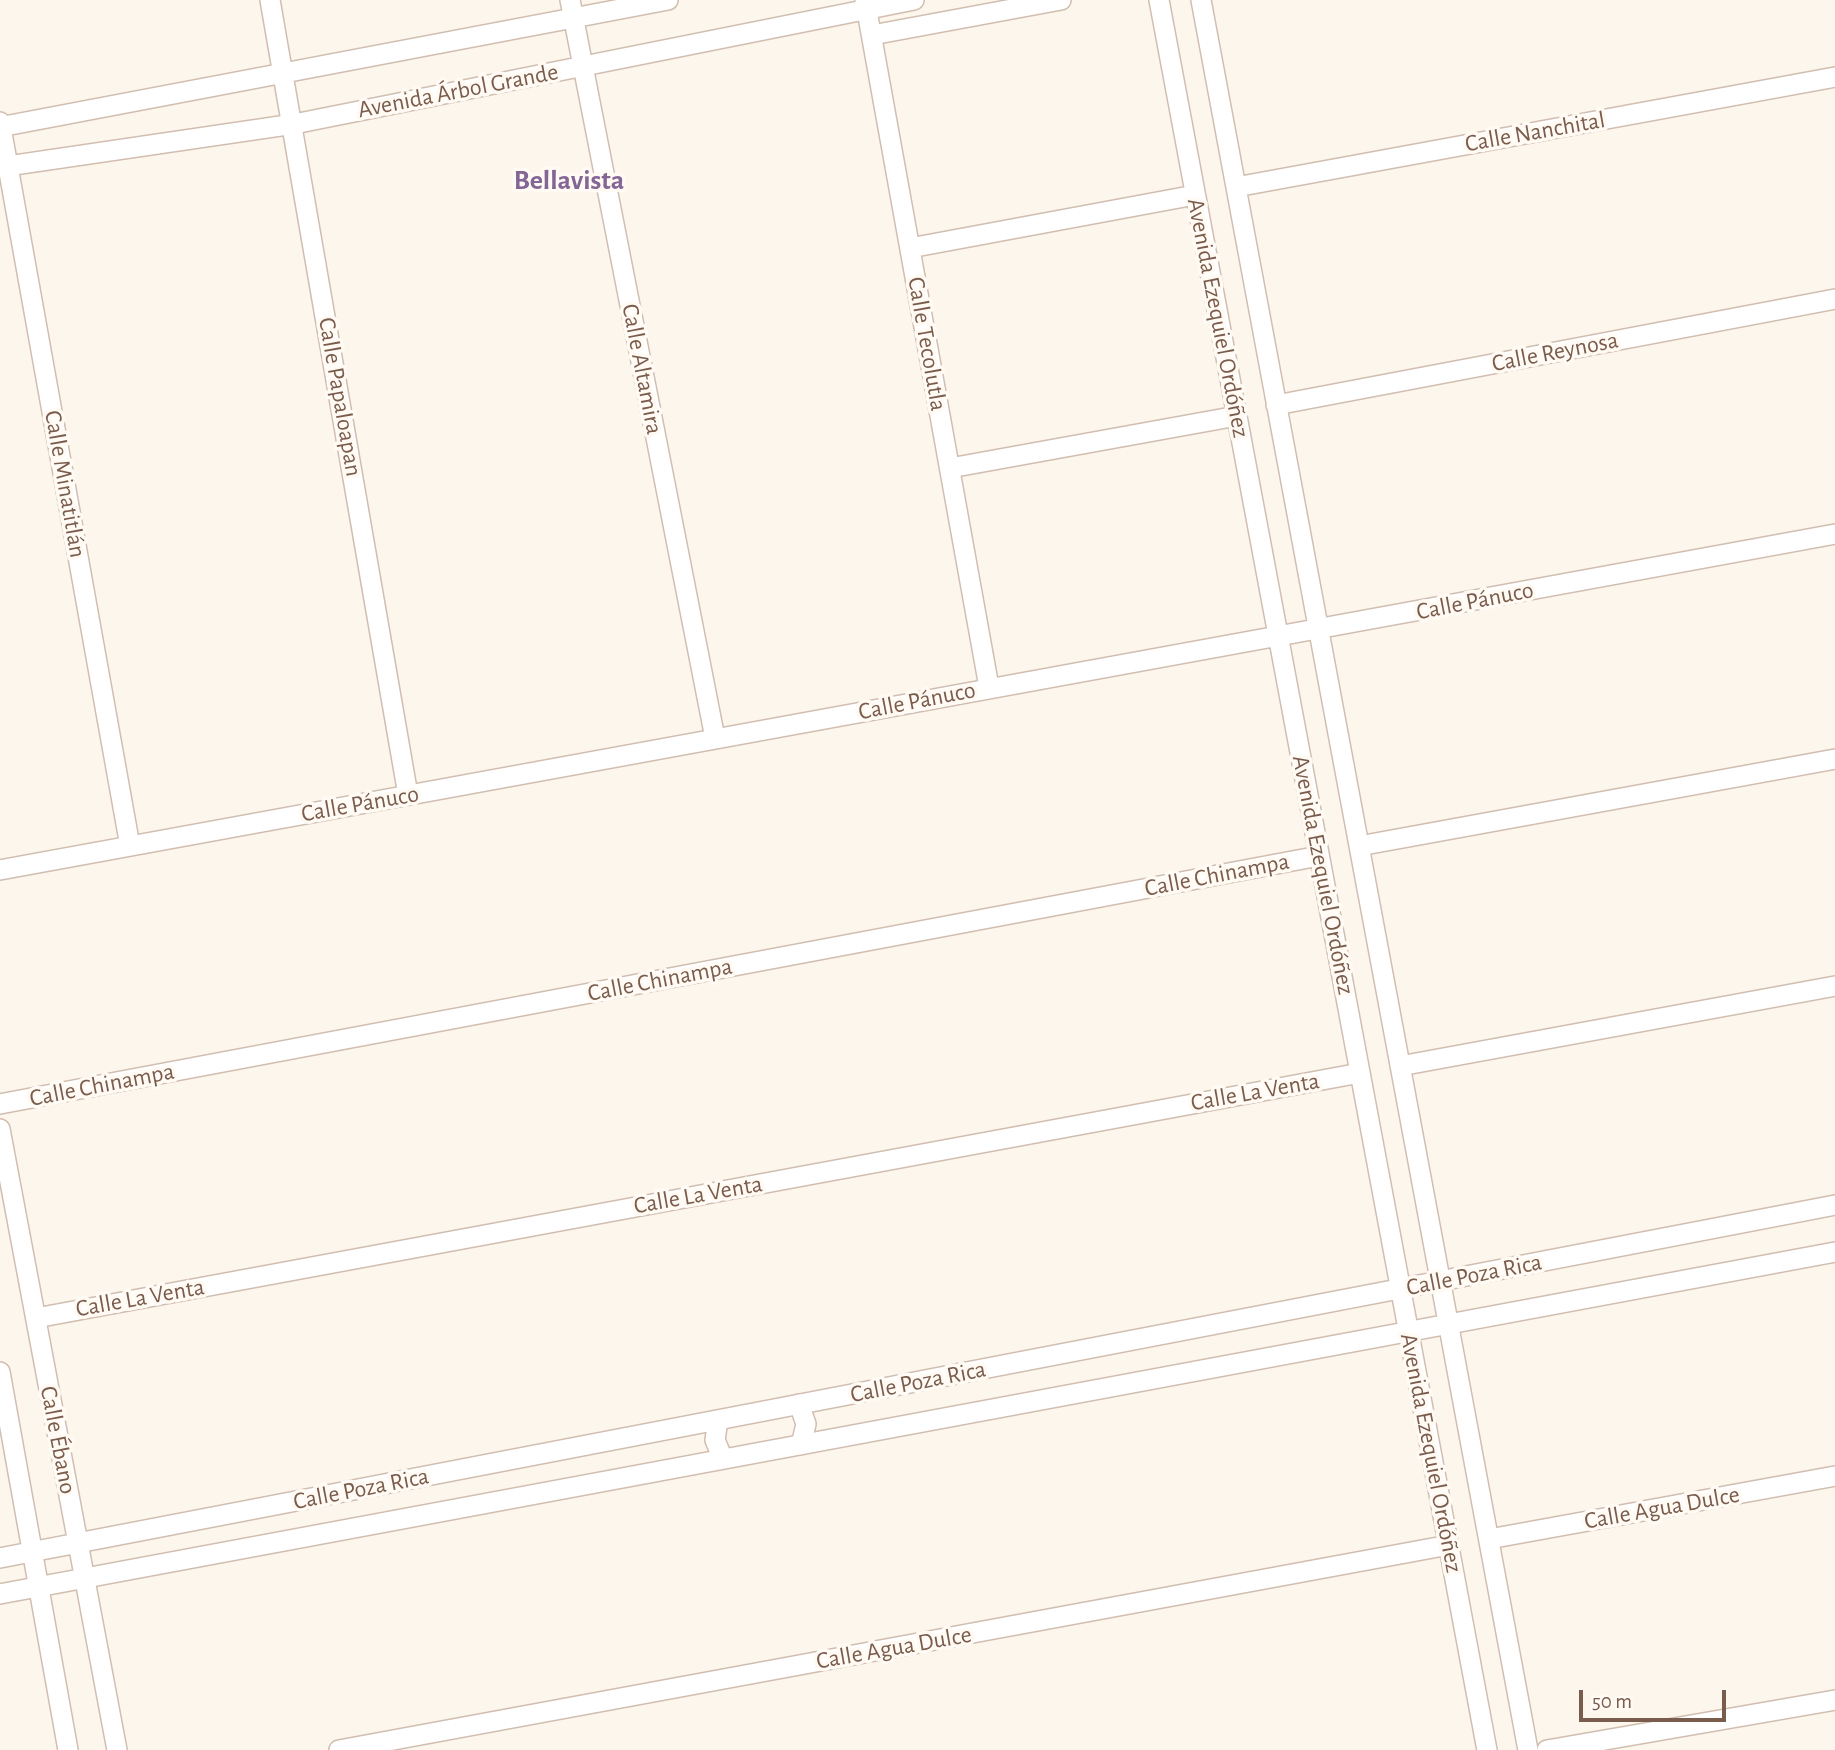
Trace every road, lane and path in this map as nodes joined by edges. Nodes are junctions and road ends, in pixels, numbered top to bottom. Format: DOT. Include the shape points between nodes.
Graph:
graph roads {
  1 [pos="270,0"];
  2 [pos="668,0"];
  3 [pos="914,0"];
  4 [pos="1061,0"];
  5 [pos="1159,0"];
  6 [pos="1201,0"];
  7 [pos="866,5"];
  8 [pos="572,9"];
  9 [pos="872,36"];
  10 [pos="583,66"];
  11 [pos="285,75"];
  12 [pos="1835,78"];
  13 [pos="294,124"];
  14 [pos="0,125"];
  15 [pos="4,166"];
  16 [pos="1236,187"];
  17 [pos="1195,195"];
  18 [pos="910,248"];
  19 [pos="1835,299"];
  20 [pos="1276,405"];
  21 [pos="1237,416"];
  22 [pos="950,468"];
  23 [pos="1835,534"];
  24 [pos="1319,630"];
  25 [pos="1278,638"];
  26 [pos="989,687"];
  27 [pos="715,738"];
  28 [pos="1835,759"];
  29 [pos="408,794"];
  30 [pos="130,846"];
  31 [pos="1359,846"];
  32 [pos="1319,856"];
  33 [pos="0,870"];
  34 [pos="1835,986"];
  35 [pos="1400,1066"];
  36 [pos="1360,1073"];
  37 [pos="0,1104"];
  38 [pos="0,1129"];
  39 [pos="1835,1205"];
  40 [pos="1835,1252"];
  41 [pos="1440,1282"];
  42 [pos="1401,1289"];
  43 [pos="36,1318"];
  44 [pos="1448,1324"];
  45 [pos="1408,1332"];
  46 [pos="0,1372"];
  47 [pos="799,1404"];
  48 [pos="718,1420"];
  49 [pos="801,1445"];
  50 [pos="723,1459"];
  51 [pos="1835,1476"];
  52 [pos="1489,1539"];
  53 [pos="78,1543"];
  54 [pos="1448,1545"];
  55 [pos="32,1552"];
  56 [pos="0,1558"];
  57 [pos="85,1578"];
  58 [pos="38,1587"];
  59 [pos="0,1594"];
  60 [pos="1835,1700"];
  61 [pos="68,1750"];
  62 [pos="117,1750"];
  63 [pos="339,1750"];
  64 [pos="1487,1750"];
  65 [pos="1528,1750"];
  66 [pos="1548,1750"];
  1 -- 11 [label="street, Calle Papaloapan"];
  2 -- 8 [label="street, Avenida Árbol Grande"];
  3 -- 7 [label="street, Avenida Árbol Grande"];
  4 -- 9 [label="street"];
  5 -- 17 [label="street, Avenida Ezequiel Ordóñez"];
  6 -- 16 [label="street, Avenida Ezequiel Ordóñez"];
  7 -- 9 [label="street, Calle Tecolutla"];
  7 -- 10 [label="street, Avenida Árbol Grande"];
  8 -- 10 [label="street, Calle Altamira"];
  8 -- 11 [label="street, Avenida Árbol Grande"];
  9 -- 18 [label="street, Calle Tecolutla"];
  10 -- 13 [label="street, Avenida Árbol Grande"];
  10 -- 27 [label="street, Calle Altamira"];
  11 -- 13 [label="street, Calle Papaloapan"];
  11 -- 14 [label="street, Avenida Árbol Grande"];
  12 -- 16 [label="street, Calle Nanchital"];
  13 -- 15 [label="street, Avenida Árbol Grande"];
  13 -- 29 [label="street, Calle Papaloapan"];
  14 -- 15 [label="street, Calle Minatitlán"];
  15 -- 30 [label="street, Calle Minatitlán"];
  16 -- 20 [label="street, Avenida Ezequiel Ordóñez"];
  17 -- 18 [label="street"];
  17 -- 21 [label="street, Avenida Ezequiel Ordóñez"];
  18 -- 22 [label="street, Calle Tecolutla"];
  19 -- 20 [label="street, Calle Reynosa"];
  20 -- 24 [label="street, Avenida Ezequiel Ordóñez"];
  21 -- 22 [label="street"];
  21 -- 25 [label="street, Avenida Ezequiel Ordóñez"];
  22 -- 26 [label="street, Calle Tecolutla"];
  23 -- 24 [label="street, Calle Pánuco"];
  24 -- 25 [label="street, Calle Pánuco"];
  24 -- 31 [label="street, Avenida Ezequiel Ordóñez"];
  25 -- 26 [label="street, Calle Pánuco"];
  25 -- 32 [label="street, Avenida Ezequiel Ordóñez"];
  26 -- 27 [label="street, Calle Pánuco"];
  27 -- 29 [label="street, Calle Pánuco"];
  28 -- 31 [label="street"];
  29 -- 30 [label="street, Calle Pánuco"];
  30 -- 33 [label="street, Calle Pánuco"];
  31 -- 35 [label="street, Avenida Ezequiel Ordóñez"];
  32 -- 36 [label="street, Avenida Ezequiel Ordóñez"];
  32 -- 37 [label="street, Calle Chinampa"];
  34 -- 35 [label="street"];
  35 -- 41 [label="street, Avenida Ezequiel Ordóñez"];
  36 -- 42 [label="street, Avenida Ezequiel Ordóñez"];
  36 -- 43 [label="street, Calle La Venta"];
  38 -- 43 [label="street, Calle Ébano"];
  39 -- 41 [label="street, Calle Poza Rica"];
  40 -- 44 [label="street, Calle Poza Rica"];
  41 -- 42 [label="street, Calle Poza Rica"];
  41 -- 44 [label="street, Avenida Ezequiel Ordóñez"];
  42 -- 45 [label="street, Avenida Ezequiel Ordóñez"];
  42 -- 47 [label="street, Calle Poza Rica"];
  43 -- 53 [label="street, Calle Ébano"];
  44 -- 45 [label="street, Calle Poza Rica"];
  44 -- 52 [label="street, Avenida Ezequiel Ordóñez"];
  45 -- 49 [label="street, Calle Poza Rica"];
  45 -- 54 [label="street, Avenida Ezequiel Ordóñez"];
  46 -- 55 [label="street, Calle Ébano"];
  47 -- 48 [label="street, Calle Poza Rica"];
  47 -- 49 [label="street" via="806,1424"];
  48 -- 50 [label="street" via="715,1440"];
  48 -- 53 [label="street, Calle Poza Rica"];
  49 -- 50 [label="street, Calle Poza Rica"];
  50 -- 57 [label="street, Calle Poza Rica"];
  51 -- 52 [label="street, Calle Agua Dulce"];
  52 -- 65 [label="street, Avenida Ezequiel Ordóñez"];
  53 -- 55 [label="street, Calle Poza Rica"];
  53 -- 57 [label="street, Calle Ébano"];
  54 -- 63 [label="street, Calle Agua Dulce"];
  54 -- 64 [label="street, Avenida Ezequiel Ordóñez"];
  55 -- 56 [label="street, Calle Poza Rica"];
  55 -- 58 [label="street, Calle Ébano"];
  57 -- 58 [label="street, Calle Poza Rica"];
  57 -- 62 [label="street, Calle Ébano"];
  58 -- 59 [label="street, Calle Poza Rica"];
  58 -- 61 [label="street, Calle Ébano"];
  60 -- 66 [label="street"];
}
